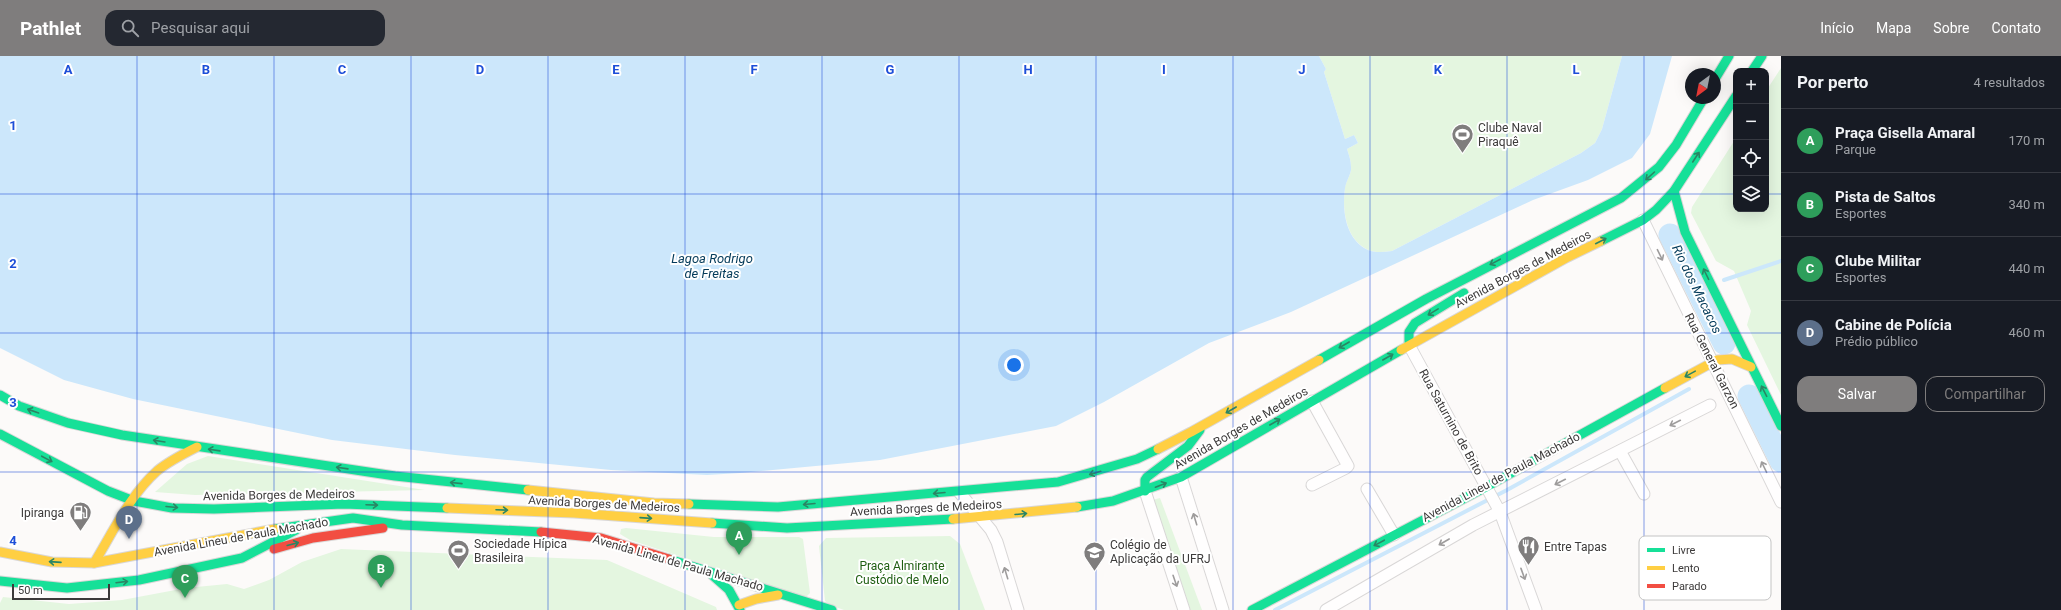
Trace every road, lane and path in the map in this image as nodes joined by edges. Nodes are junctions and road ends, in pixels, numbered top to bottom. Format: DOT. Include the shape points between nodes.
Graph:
graph roads {
  1 [pos="1728,56"];
  2 [pos="1762,56"];
  3 [pos="1721,68"];
  4 [pos="1754,68"];
  5 [pos="1733,101"];
  6 [pos="1700,104"];
  7 [pos="1674,191"];
  8 [pos="1643,220"];
  9 [pos="1534,243"];
  10 [pos="1494,274"];
  11 [pos="1475,286"];
  12 [pos="1408,345"];
  13 [pos="1712,362"];
  14 [pos="1751,367"];
  15 [pos="0,396"];
  16 [pos="1312,401"];
  17 [pos="1710,405"];
  18 [pos="1202,426"];
  19 [pos="1781,426"];
  20 [pos="0,434"];
  21 [pos="197,447"];
  22 [pos="1620,452"];
  23 [pos="1181,477"];
  24 [pos="1312,485"];
  25 [pos="1487,488"];
  26 [pos="1367,489"];
  27 [pos="1145,491"];
  28 [pos="959,492"];
  29 [pos="1644,494"];
  30 [pos="134,501"];
  31 [pos="1781,502"];
  32 [pos="344,504"];
  33 [pos="1499,510"];
  34 [pos="982,517"];
  35 [pos="309,523"];
  36 [pos="402,525"];
  37 [pos="1394,535"];
  38 [pos="0,552"];
  39 [pos="242,558"];
  40 [pos="94,563"];
  41 [pos="706,571"];
  42 [pos="0,581"];
  43 [pos="782,594"];
  44 [pos="739,608"];
  45 [pos="832,610"];
  46 [pos="1018,610"];
  47 [pos="1184,610"];
  48 [pos="1223,610"];
  49 [pos="1252,610"];
  50 [pos="1328,610"];
  51 [pos="1536,610"];
  1 -- 3 [label="main road"];
  2 -- 4 [label="main road"];
  7 -- 5 [label="main road, Avenida Borges de Medeiros, one-way"];
  6 -- 9 [label="main road, Avenida Borges de Medeiros, one-way" via="1676,146 1659,167 1639,185 1621,198"];
  7 -- 8 [label="main road, Avenida Borges de Medeiros"];
  14 -- 7 [label="main road, one-way" via="1686,232"];
  12 -- 8 [label="main road, Avenida Borges de Medeiros, one-way" via="1566,258"];
  8 -- 13 [label="street, Rua General Garzon, one-way"];
  9 -- 10 [label="main road"];
  9 -- 18 [label="main road, Avenida Borges de Medeiros, one-way" via="1426,299"];
  11 -- 12 [label="main road, one-way" via="1415,323 1409,332"];
  16 -- 12 [label="main road, Avenida Borges de Medeiros, one-way"];
  12 -- 25 [label="street, Rua Saturnino de Brito"];
  13 -- 14 [label="main road, Avenida Lineu de Paula Machado" via="1731,358"];
  13 -- 25 [label="main road, Avenida Lineu de Paula Machado, one-way"];
  31 -- 13 [label="street, Rua General Garzon, one-way"];
  19 -- 14 [label="main road, one-way"];
  21 -- 15 [label="main road, Avenida Borges de Medeiros, one-way" via="68,423 19,406"];
  23 -- 16 [label="main road, Avenida Borges de Medeiros, one-way"];
  16 -- 24 [label="street" via="1348,466"];
  17 -- 22 [label="street, one-way"];
  18 -- 27 [label="main road" via="1185,450 1145,480"];
  18 -- 28 [label="main road, Avenida Borges de Medeiros, one-way" via="1138,458 1094,473 1058,482"];
  20 -- 30 [label="main road, Avenida Borges de Medeiros, one-way" via="108,491"];
  28 -- 21 [label="main road, Avenida Borges de Medeiros, one-way" via="778,507 654,503 395,476"];
  21 -- 30 [label="main road" via="157,471"];
  22 -- 29 [label="street"];
  22 -- 33 [label="street, one-way"];
  27 -- 23 [label="main road, Avenida Borges de Medeiros, one-way"];
  48 -- 23 [label="street, one-way"];
  25 -- 33 [label="street, Rua Saturnino de Brito"];
  25 -- 37 [label="main road, Avenida Lineu de Paula Machado"];
  26 -- 37 [label="street"];
  34 -- 27 [label="main road, Avenida Borges de Medeiros, one-way" via="1062,510 1112,502"];
  27 -- 47 [label="street, one-way"];
  28 -- 34 [label="street"];
  30 -- 32 [label="main road, Avenida Borges de Medeiros, one-way" via="172,508 214,509"];
  30 -- 40 [label="main road"];
  32 -- 34 [label="main road, Avenida Borges de Medeiros, one-way" via="574,513 787,528"];
  32 -- 35 [label="main road"];
  33 -- 50 [label="street, one-way"];
  33 -- 51 [label="street, Rua Saturnino de Brito, one-way"];
  46 -- 34 [label="street, one-way" via="997,542"];
  35 -- 36 [label="main road, Avenida Lineu de Paula Machado" via="353,518"];
  35 -- 39 [label="main road"];
  35 -- 40 [label="main road, Avenida Lineu de Paula Machado"];
  39 -- 36 [label="main road, one-way" via="313,538"];
  36 -- 41 [label="main road, Avenida Lineu de Paula Machado" via="556,533 601,538"];
  37 -- 49 [label="main road, Avenida Lineu de Paula Machado, one-way"];
  40 -- 38 [label="main road, Avenida Lineu de Paula Machado, one-way" via="52,562"];
  42 -- 39 [label="main road, one-way" via="67,588 139,580"];
  41 -- 43 [label="main road, Avenida Lineu de Paula Machado"];
  41 -- 44 [label="main road" via="729,590"];
  43 -- 44 [label="main road" via="756,599"];
  43 -- 45 [label="main road, Avenida Lineu de Paula Machado"];
}
